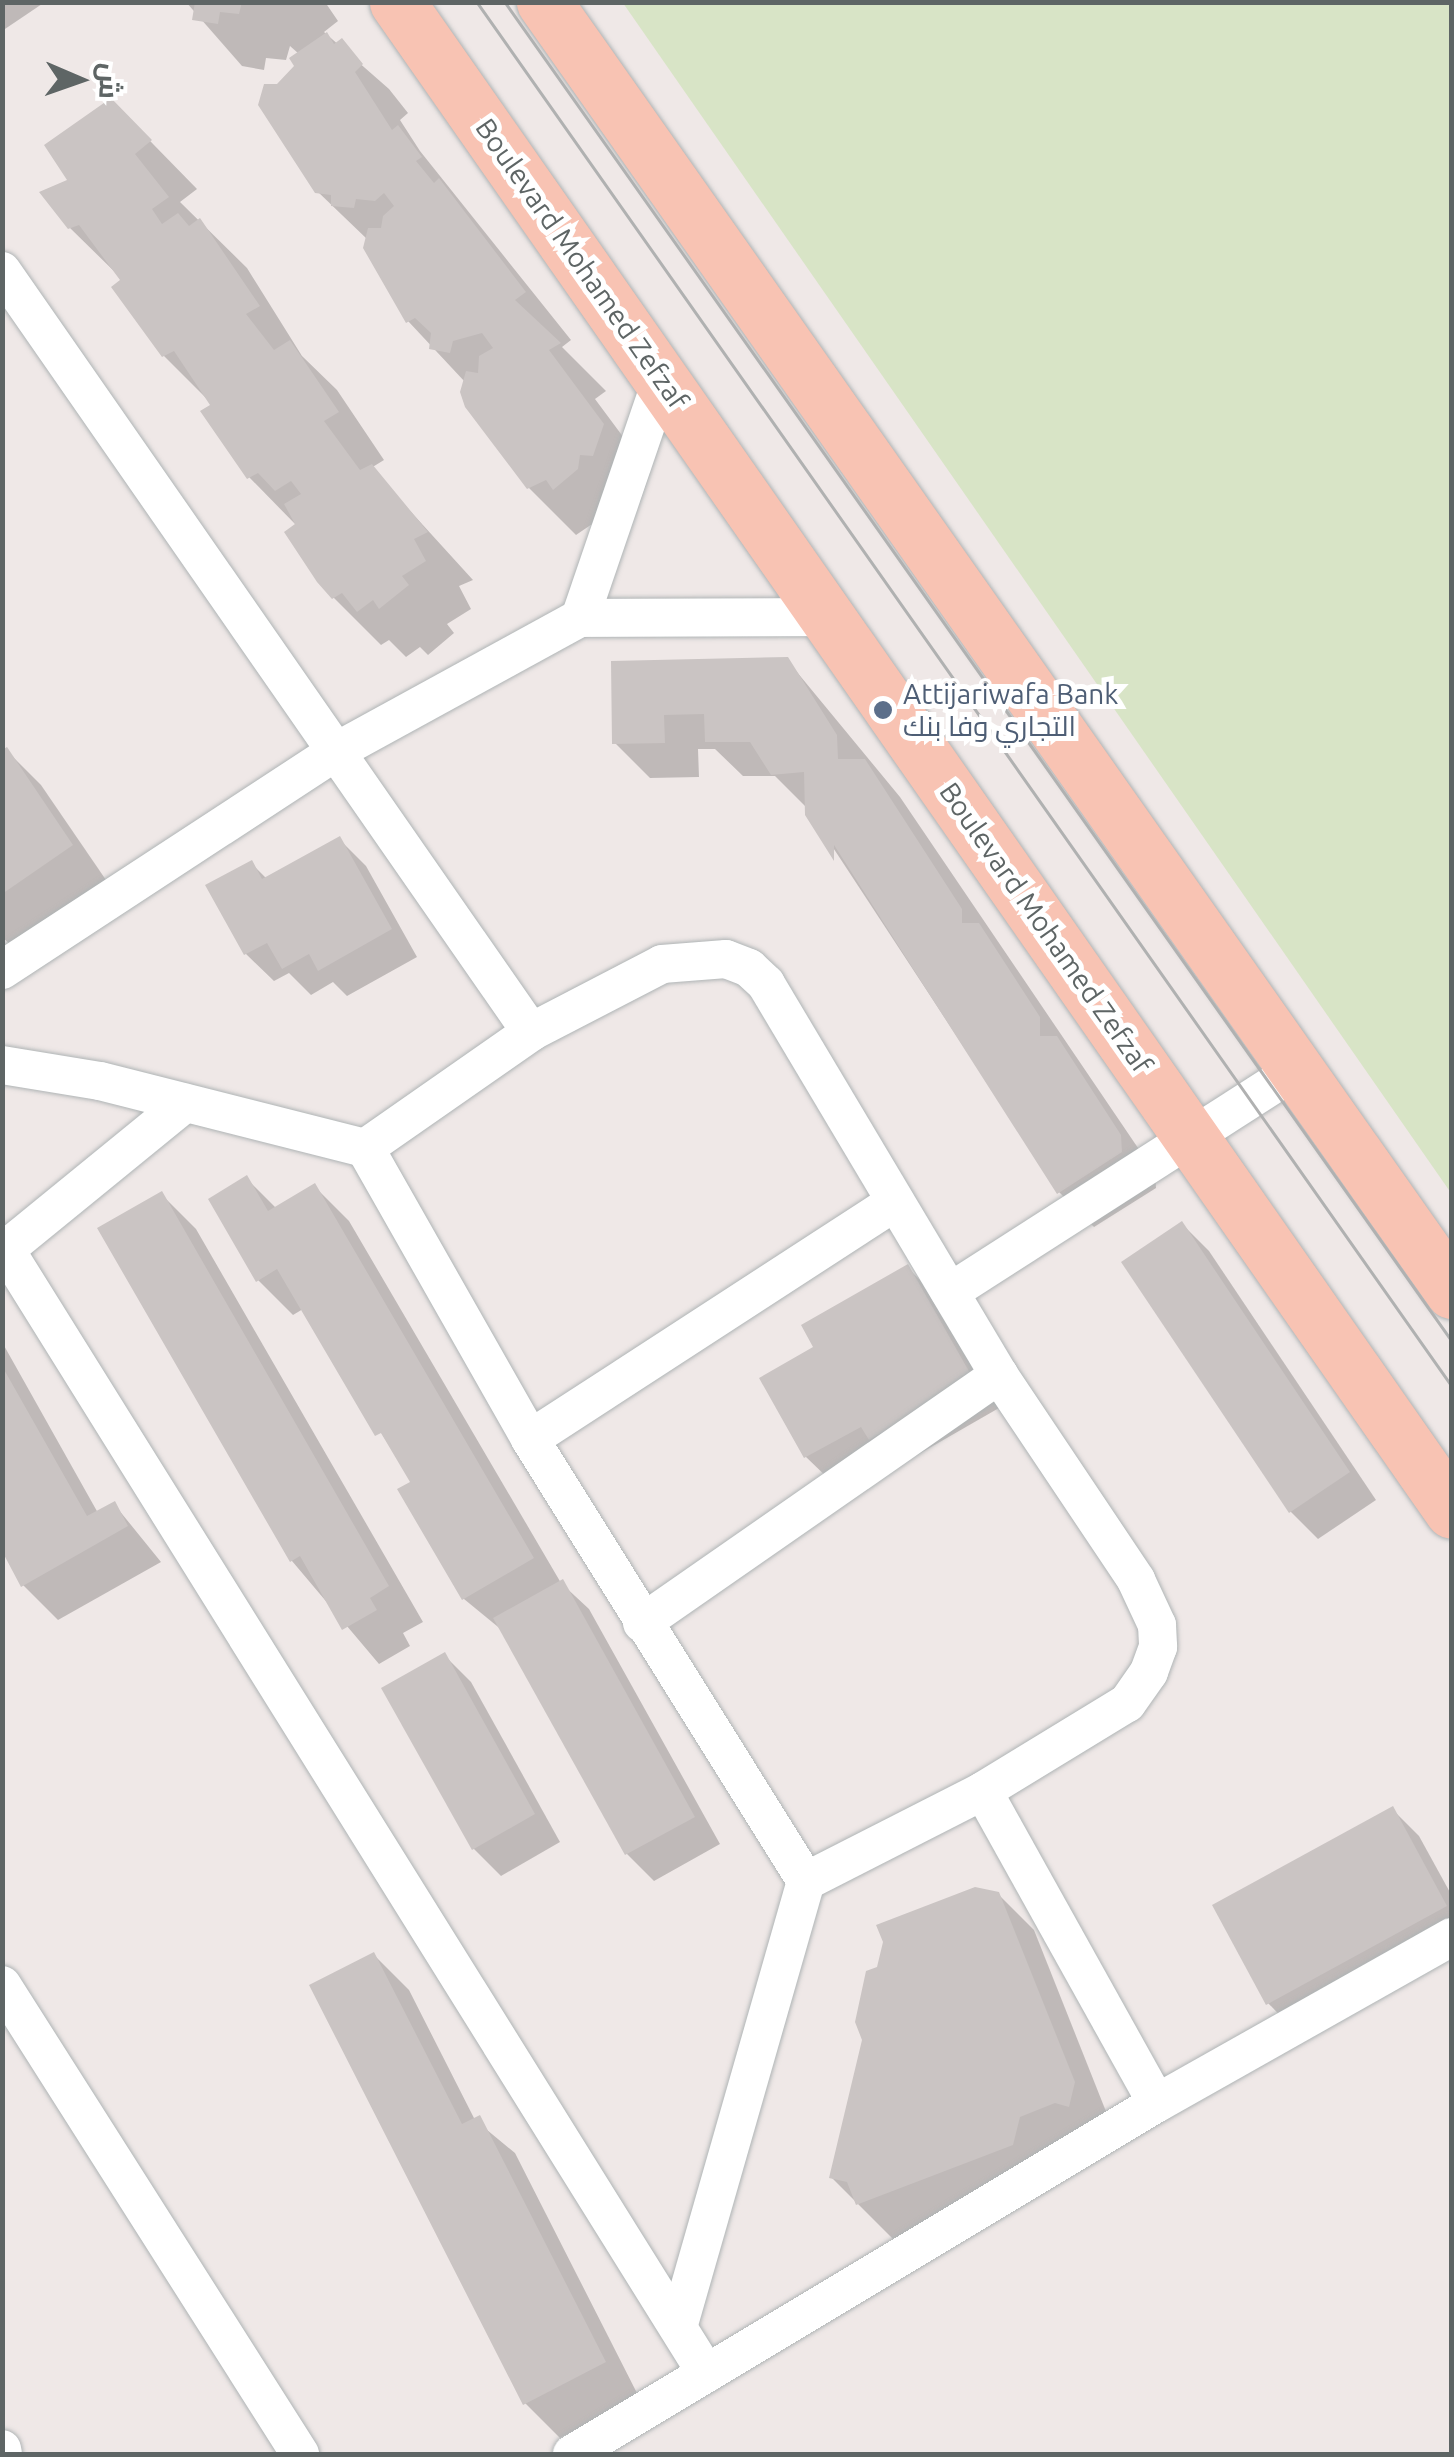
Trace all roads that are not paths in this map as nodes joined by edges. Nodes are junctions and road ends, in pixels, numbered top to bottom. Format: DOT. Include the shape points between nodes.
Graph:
graph roads {
  1 [pos="398,2"];
  2 [pos="544,2"];
  3 [pos="2,272"];
  4 [pos="662,379"];
  5 [pos="828,617"];
  6 [pos="580,618"];
  7 [pos="335,752"];
  8 [pos="2,970"];
  9 [pos="531,1032"];
  10 [pos="2,1064"];
  11 [pos="1296,1070"];
  12 [pos="185,1102"];
  13 [pos="1188,1140"];
  14 [pos="365,1148"];
  15 [pos="895,1202"];
  16 [pos="4,1247"];
  17 [pos="1452,1291"];
  18 [pos="950,1292"];
  19 [pos="999,1375"];
  20 [pos="530,1438"];
  21 [pos="1452,1511"];
  22 [pos="642,1623"];
  23 [pos="983,1791"];
  24 [pos="806,1881"];
  25 [pos="1452,1937"];
  26 [pos="2,1985"];
  27 [pos="1157,2103"];
  28 [pos="679,2324"];
  29 [pos="706,2374"];
  30 [pos="300,2454"];
  31 [pos="572,2454"];
  1 -- 4 [label="main road, Boulevard Mohamed Zefzaf"];
  2 -- 11 [label="main road"];
  3 -- 7 [label="street"];
  4 -- 5 [label="main road, Boulevard Mohamed Zefzaf"];
  4 -- 6 [label="street"];
  5 -- 6 [label="street"];
  5 -- 13 [label="main road, Boulevard Mohamed Zefzaf"];
  6 -- 7 [label="street"];
  7 -- 8 [label="street"];
  7 -- 9 [label="street"];
  9 -- 14 [label="street"];
  9 -- 15 [label="street" via="662,964 726,959 749,968 766,984"];
  10 -- 12 [label="street"];
  11 -- 13 [label="street"];
  11 -- 17 [label="main road"];
  12 -- 14 [label="street"];
  12 -- 16 [label="street"];
  13 -- 18 [label="street"];
  13 -- 21 [label="main road, Boulevard Mohamed Zefzaf"];
  14 -- 20 [label="street"];
  15 -- 18 [label="street"];
  15 -- 20 [label="street"];
  16 -- 28 [label="street"];
  18 -- 19 [label="street"];
  19 -- 22 [label="street"];
  19 -- 23 [label="street" via="1136,1580 1157,1625 1158,1647 1127,1703"];
  20 -- 22 [label="street"];
  22 -- 24 [label="street"];
  23 -- 24 [label="street"];
  23 -- 27 [label="street"];
  24 -- 28 [label="street"];
  25 -- 27 [label="street"];
  26 -- 30 [label="street"];
  27 -- 29 [label="street"];
  28 -- 29 [label="street"];
  29 -- 31 [label="street"];
}
